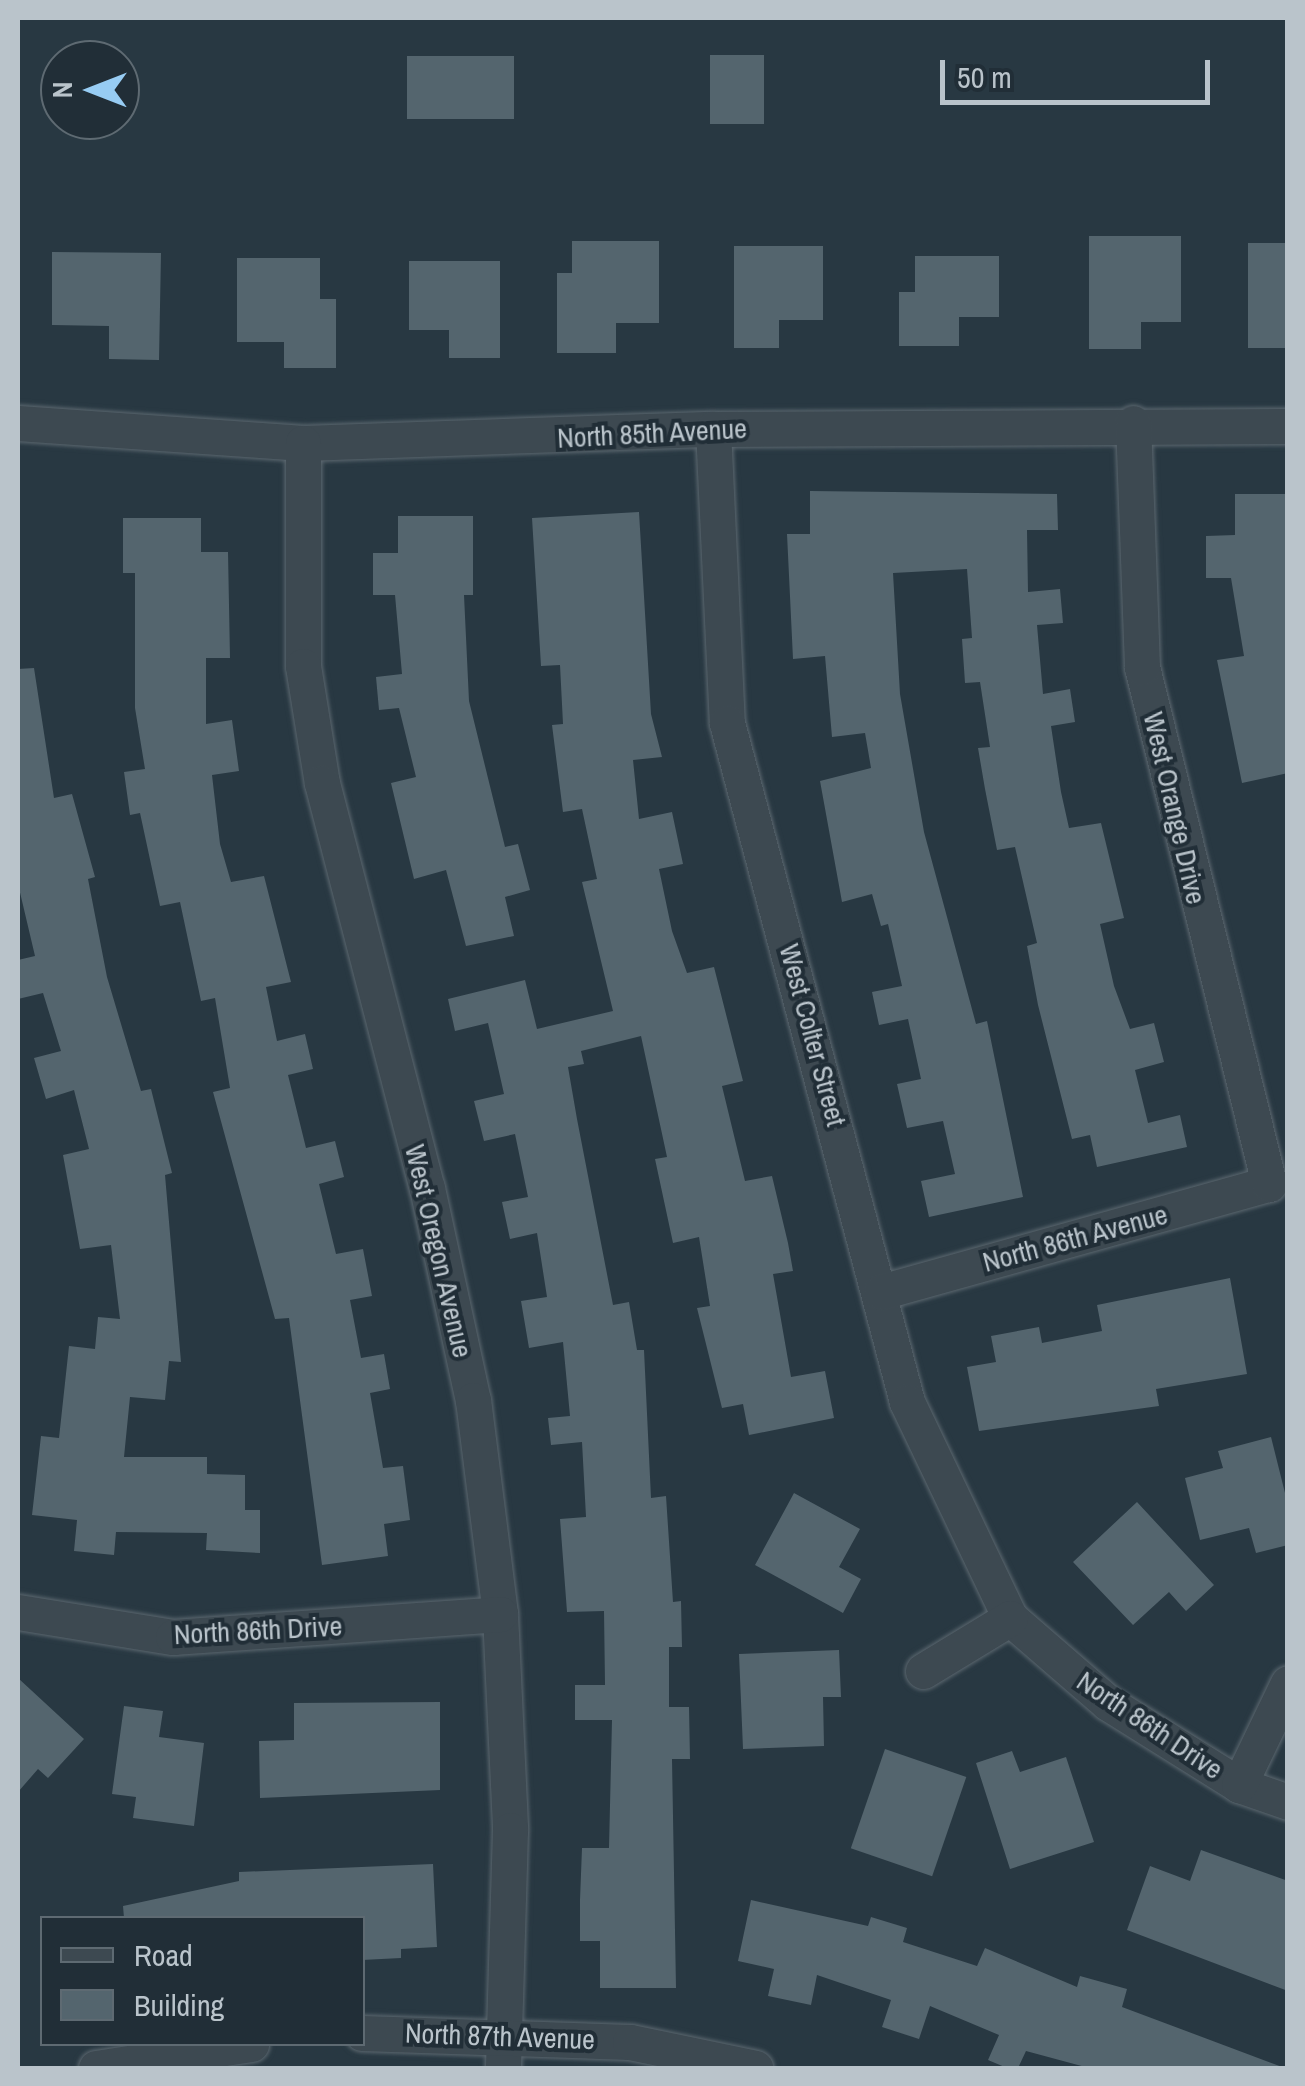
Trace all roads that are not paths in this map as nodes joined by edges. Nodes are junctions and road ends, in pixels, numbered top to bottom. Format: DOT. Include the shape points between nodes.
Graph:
graph roads {
  1 [pos="1133,423"];
  2 [pos="18,424"];
  3 [pos="1288,426"];
  4 [pos="713,429"];
  5 [pos="303,443"];
  6 [pos="1269,1184"];
  7 [pos="881,1292"];
  8 [pos="18,1612"];
  9 [pos="500,1614"];
  10 [pos="1010,1618"];
  11 [pos="922,1670"];
  12 [pos="1288,1682"];
  13 [pos="1239,1785"];
  14 [pos="1288,1802"];
  15 [pos="504,2032"];
  16 [pos="365,2033"];
  17 [pos="238,2046"];
  18 [pos="96,2068"];
  19 [pos="502,2068"];
  20 [pos="754,2068"];
  1 -- 3 [label="street, North 85th Avenue"];
  1 -- 4 [label="street, North 85th Avenue"];
  1 -- 6 [label="street, West Orange Drive" via="1142,667"];
  2 -- 5 [label="street, North 85th Avenue"];
  4 -- 5 [label="street, North 85th Avenue"];
  4 -- 7 [label="street, West Colter Street" via="727,723"];
  5 -- 9 [label="street, West Oregon Avenue" via="303,666 322,783 427,1188 473,1400"];
  6 -- 7 [label="street, North 86th Avenue"];
  7 -- 10 [label="street, West Colter Street" via="907,1402"];
  8 -- 9 [label="street, North 86th Drive" via="173,1637"];
  9 -- 15 [label="street, West Oregon Avenue" via="510,1830"];
  10 -- 11 [label="street"];
  10 -- 13 [label="street, North 86th Drive" via="1108,1703"];
  12 -- 13 [label="street"];
  13 -- 14 [label="street, North 86th Drive"];
  15 -- 16 [label="street, North 87th Avenue"];
  15 -- 19 [label="street, West Oregon Avenue"];
  15 -- 20 [label="street, North 87th Avenue" via="630,2042"];
  17 -- 18 [label="street"];
}
